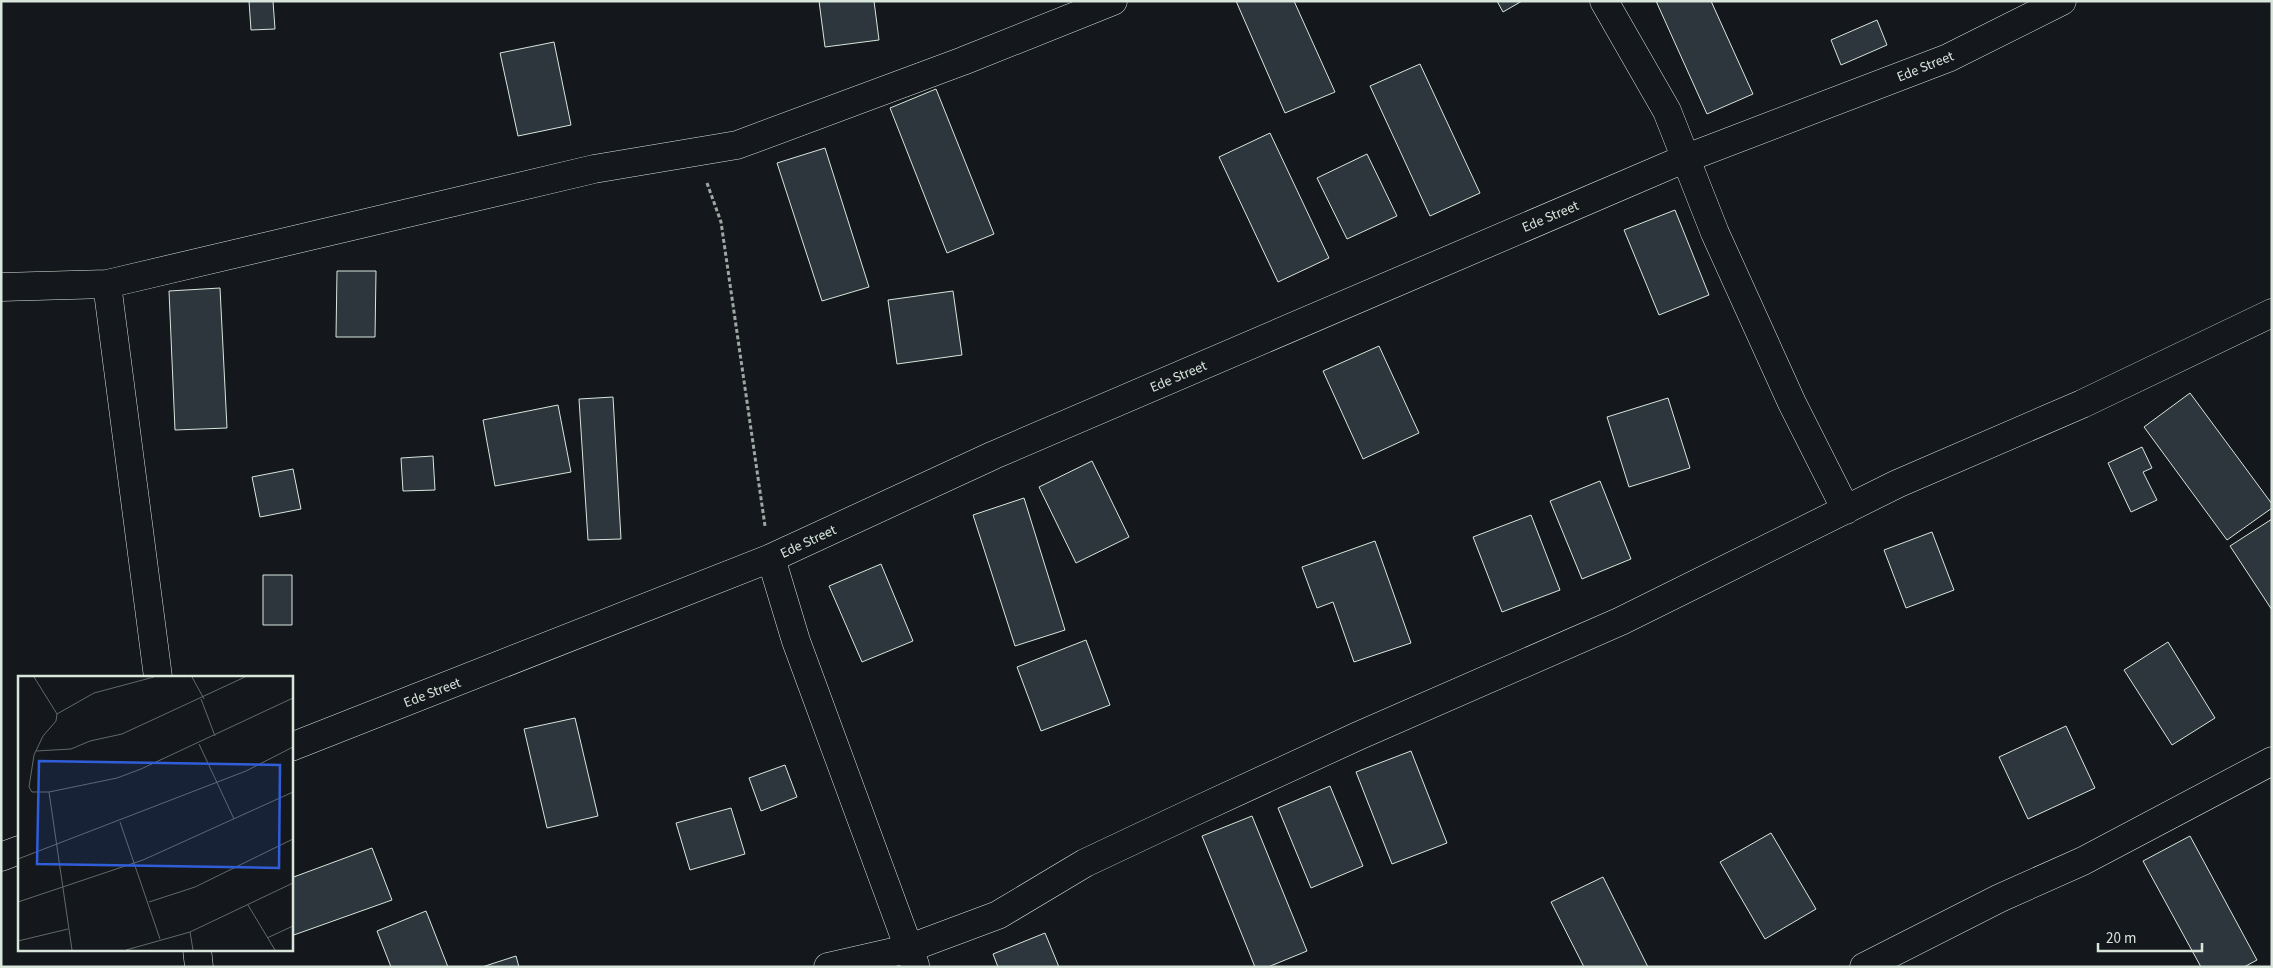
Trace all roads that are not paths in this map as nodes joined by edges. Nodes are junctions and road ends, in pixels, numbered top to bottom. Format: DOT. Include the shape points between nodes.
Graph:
graph roads {
  1 [pos="1113,1"];
  2 [pos="1604,1"];
  3 [pos="2062,1"];
  4 [pos="1684,158"];
  5 [pos="107,284"];
  6 [pos="1,287"];
  7 [pos="2272,313"];
  8 [pos="1846,510"];
  9 [pos="771,558"];
  10 [pos="158,676"];
  11 [pos="292,747"];
  12 [pos="2272,761"];
  13 [pos="18,850"];
  14 [pos="1,857"];
  15 [pos="197,950"];
  16 [pos="911,958"];
  17 [pos="199,967"];
  18 [pos="828,967"];
  19 [pos="1864,967"];
  1 -- 5 [label="street" via="963,61 736,145 594,169"];
  2 -- 4 [label="street" via="1667,111"];
  3 -- 4 [label="street, Ede Street" via="1948,58"];
  4 -- 8 [label="street" via="1792,403"];
  4 -- 9 [label="street, Ede Street" via="994,455"];
  5 -- 6 [label="street"];
  5 -- 10 [label="street"];
  7 -- 8 [label="street" via="2082,404 1897,484"];
  8 -- 16 [label="street" via="1621,621 1366,732 1094,859 998,914"];
  9 -- 11 [label="street, Ede Street"];
  9 -- 16 [label="street" via="796,641"];
  12 -- 19 [label="street" via="2083,861 2000,898"];
  13 -- 14 [label="street"];
  15 -- 17 [label="street"];
  16 -- 18 [label="street"];
}
